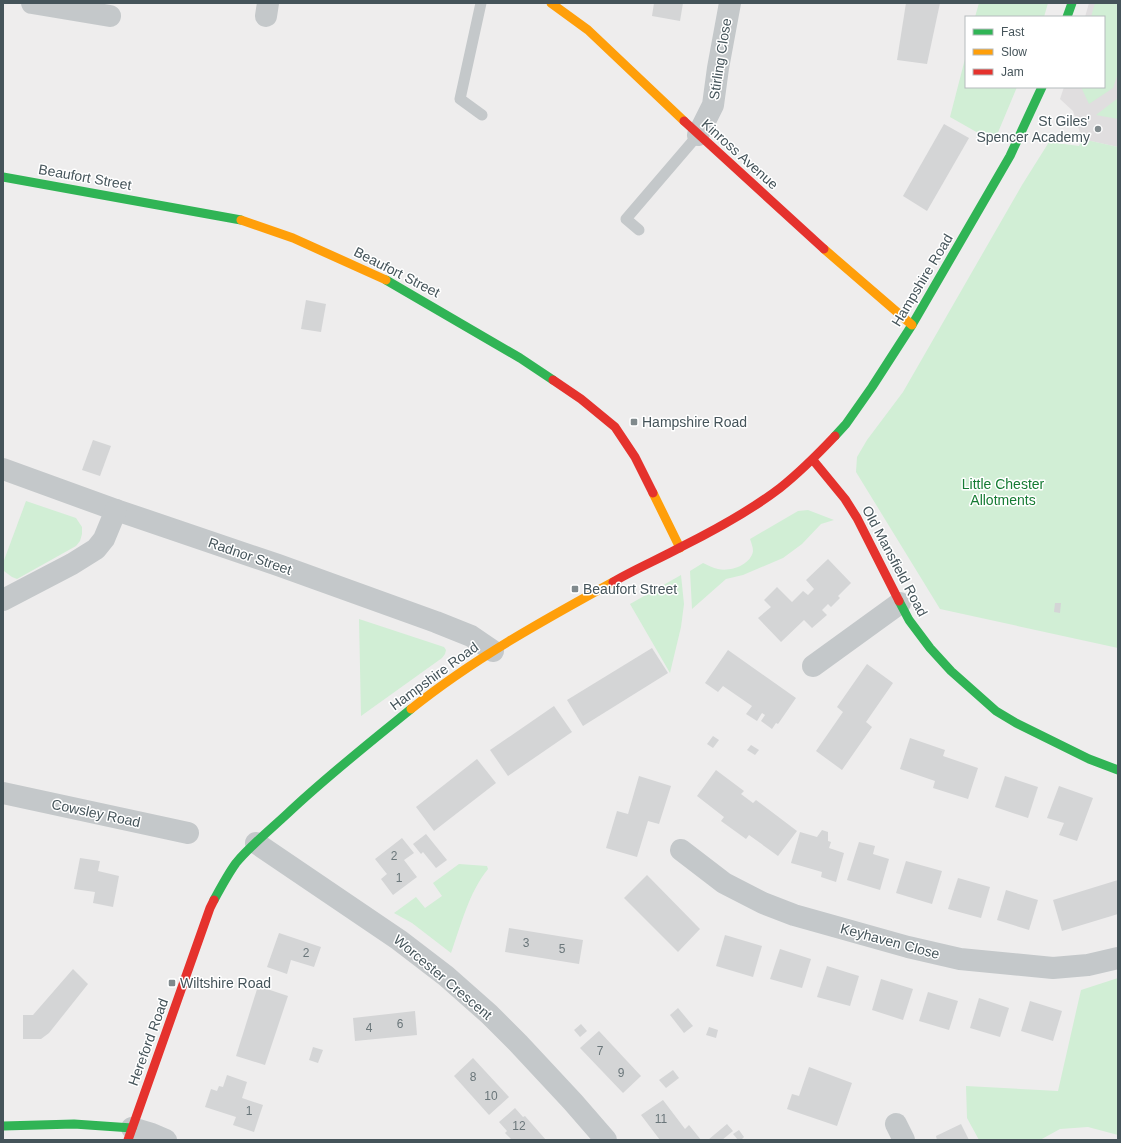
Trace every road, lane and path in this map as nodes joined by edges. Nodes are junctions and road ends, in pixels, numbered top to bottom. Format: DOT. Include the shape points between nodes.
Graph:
graph roads {
  1 [pos="32,3"];
  2 [pos="481,3"];
  3 [pos="551,3"];
  4 [pos="730,3"];
  5 [pos="1072,3"];
  6 [pos="110,16"];
  7 [pos="1067,16"];
  8 [pos="1042,88"];
  9 [pos="482,115"];
  10 [pos="698,135"];
  11 [pos="3,177"];
  12 [pos="639,230"];
  13 [pos="912,325"];
  14 [pos="813,460"];
  15 [pos="3,469"];
  16 [pos="116,510"];
  17 [pos="680,548"];
  18 [pos="3,600"];
  19 [pos="900,604"];
  20 [pos="493,651"];
  21 [pos="813,666"];
  22 [pos="1118,770"];
  23 [pos="3,793"];
  24 [pos="188,833"];
  25 [pos="256,843"];
  26 [pos="681,850"];
  27 [pos="210,908"];
  28 [pos="1118,958"];
  29 [pos="3,1126"];
  30 [pos="130,1134"];
  31 [pos="166,1140"];
  32 [pos="606,1140"];
  1 -- 6 [label="street"];
  2 -- 9 [label="lane" via="460,99"];
  3 -- 10 [label="street, Kinross Avenue" via="588,30"];
  4 -- 10 [label="street, Stirling Close" via="713,105"];
  5 -- 7 [label="street"];
  8 -- 13 [label="street, Hampshire Road" via="1010,156"];
  10 -- 12 [label="lane" via="626,219"];
  10 -- 13 [label="street, Kinross Avenue"];
  11 -- 17 [label="street, Beaufort Street" via="237,219 292,238 394,284 520,358 615,427 635,456"];
  13 -- 14 [label="street, Hampshire Road" via="846,424"];
  14 -- 17 [label="street, Hampshire Road" via="760,502"];
  14 -- 19 [label="street, Old Mansfield Road" via="857,518"];
  15 -- 16 [label="street, Radnor Street"];
  16 -- 18 [label="street" via="104,540 96,549"];
  16 -- 20 [label="street, Radnor Street" via="442,624 471,636"];
  17 -- 20 [label="street, Hampshire Road" via="603,586"];
  19 -- 21 [label="street"];
  19 -- 22 [label="street, Old Mansfield Road" via="930,648 996,711 1056,744"];
  20 -- 25 [label="street, Hampshire Road" via="389,725"];
  23 -- 24 [label="street, Cowsley Road"];
  25 -- 27 [label="street, Hampshire Road" via="237,862"];
  25 -- 32 [label="street, Worcester Crescent" via="399,940 446,976 518,1043"];
  26 -- 28 [label="street, Keyhaven Close" via="724,883 763,903 794,915 908,947 960,959 1053,968 1088,965"];
  27 -- 30 [label="street, Hereford Road"];
  29 -- 30 [label="street" via="74,1124"];
  30 -- 31 [label="street" via="152,1134"];
}
